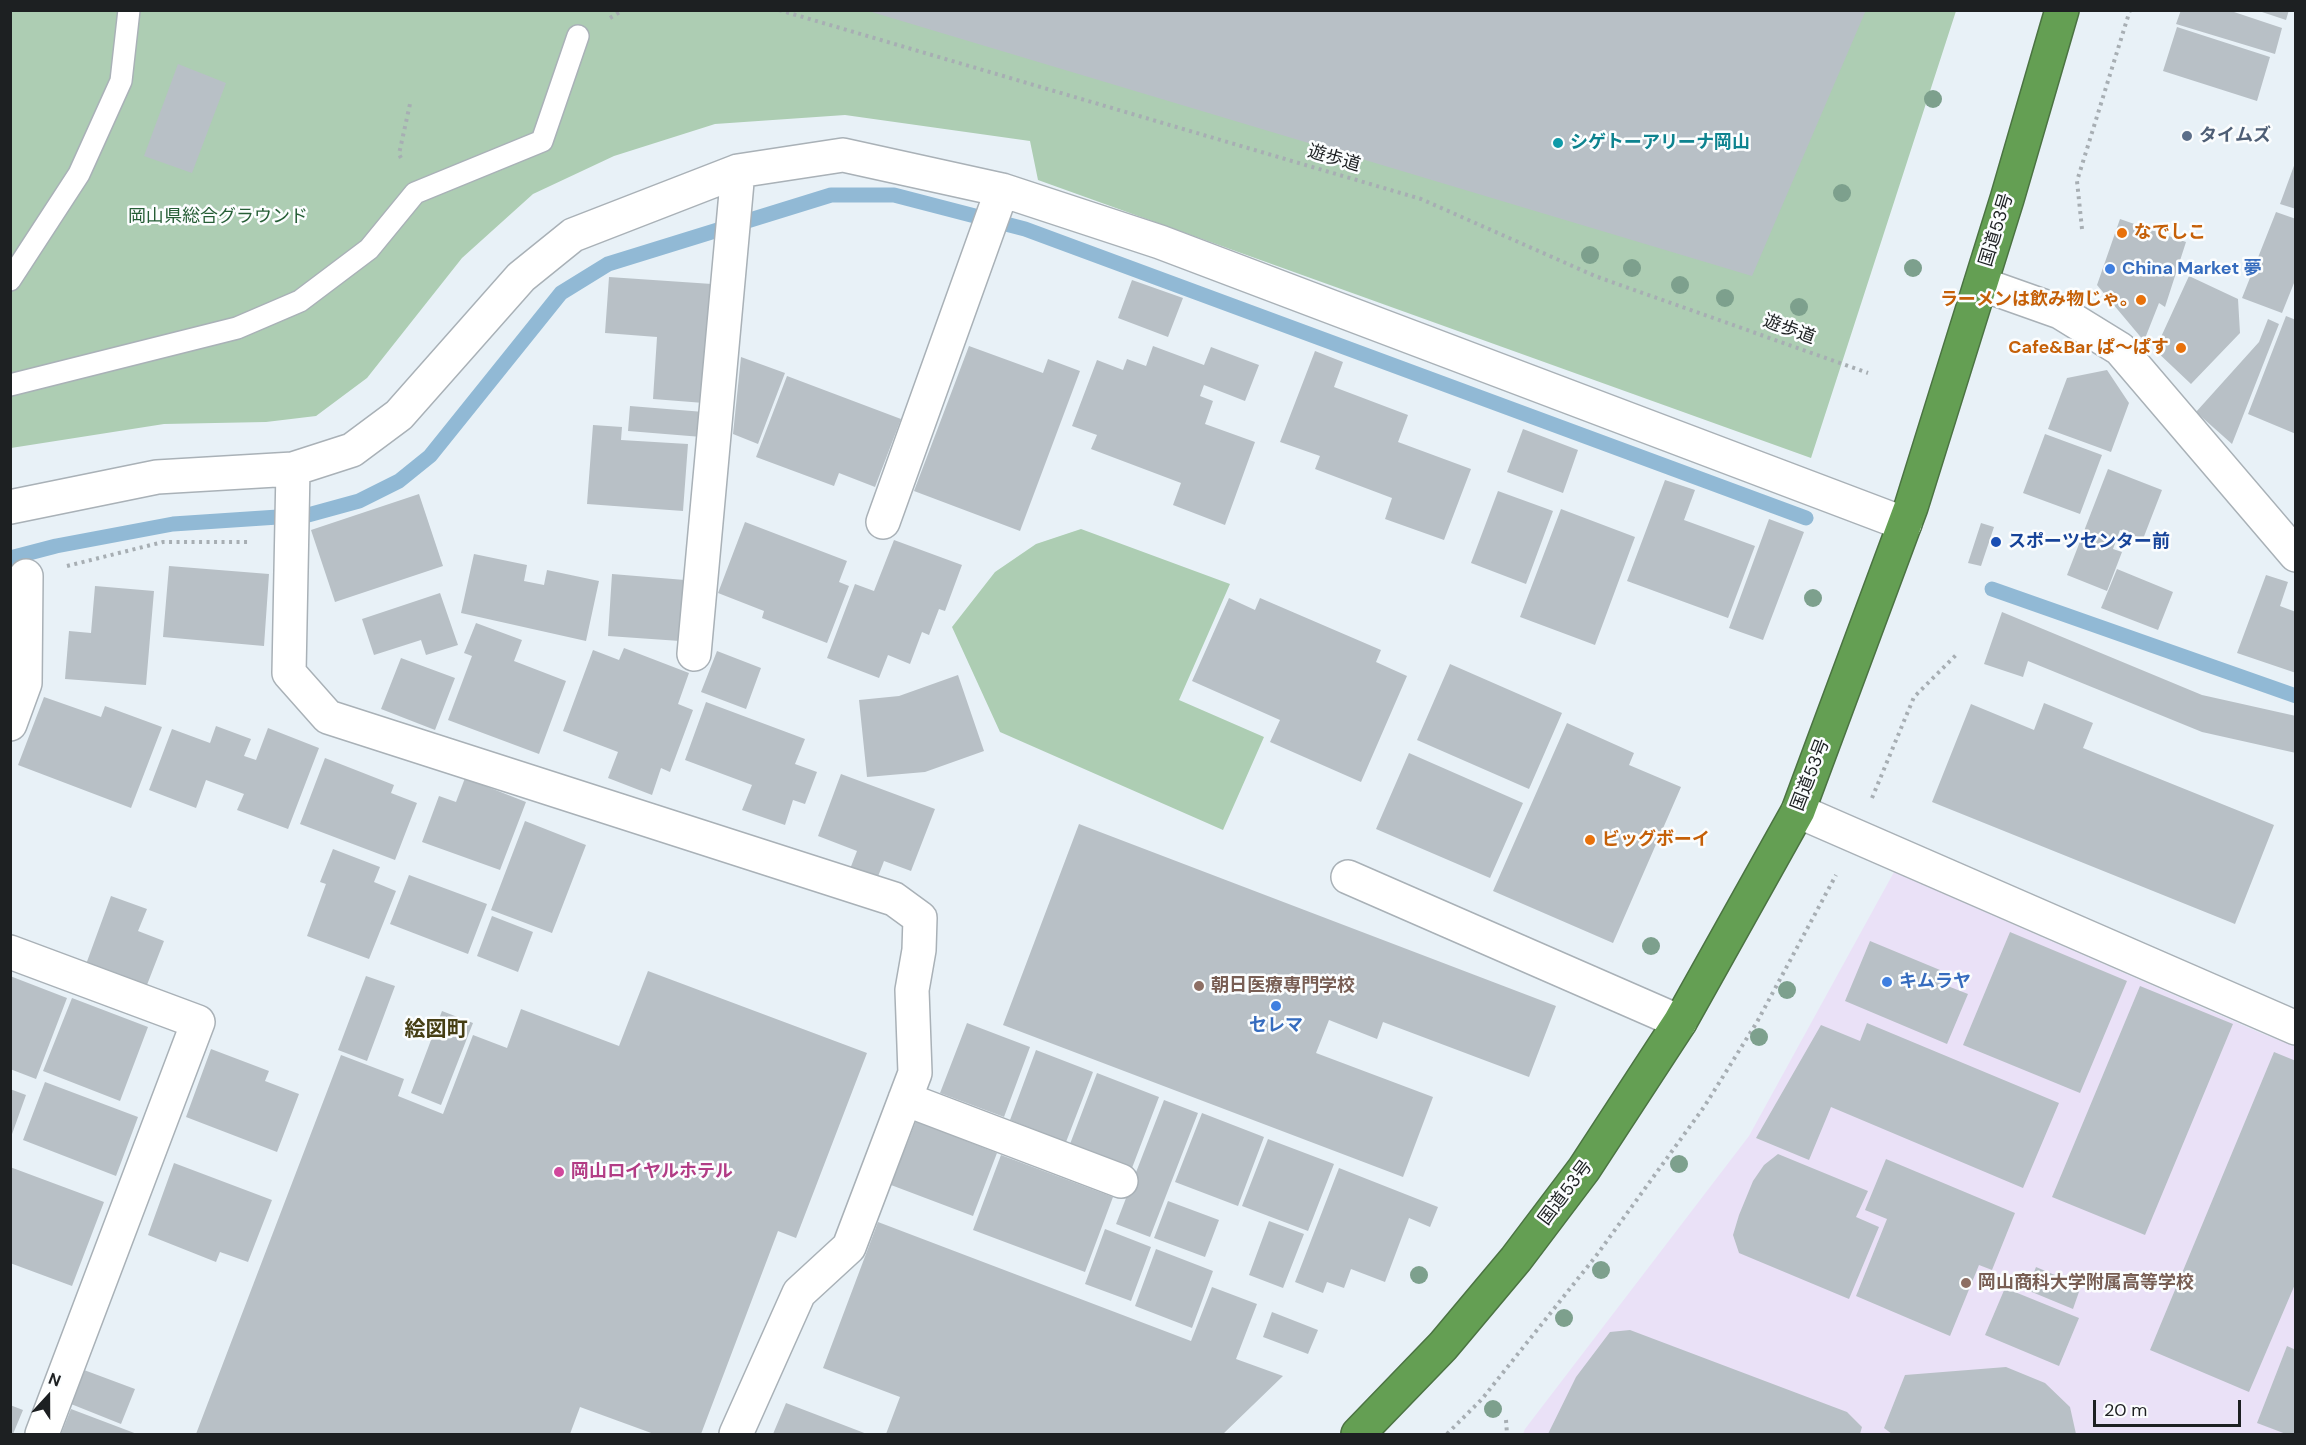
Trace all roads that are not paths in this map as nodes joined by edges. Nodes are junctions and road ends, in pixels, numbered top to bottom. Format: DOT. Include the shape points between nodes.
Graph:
graph roads {
  1 [pos="129,10"];
  2 [pos="2062,10"];
  3 [pos="578,36"];
  4 [pos="738,171"];
  5 [pos="999,198"];
  6 [pos="10,280"];
  7 [pos="1981,284"];
  8 [pos="10,385"];
  9 [pos="292,484"];
  10 [pos="10,507"];
  11 [pos="884,522"];
  12 [pos="1905,524"];
  13 [pos="2295,555"];
  14 [pos="26,576"];
  15 [pos="694,654"];
  16 [pos="10,724"];
  17 [pos="1798,811"];
  18 [pos="1348,877"];
  19 [pos="10,952"];
  20 [pos="1680,1022"];
  21 [pos="2295,1028"];
  22 [pos="905,1099"];
  23 [pos="1121,1181"];
  24 [pos="42,1434"];
  25 [pos="736,1434"];
  26 [pos="1358,1434"];
  1 -- 6 [label="lane" via="121,81 79,174"];
  2 -- 7 [label="highway, 国道53号"];
  3 -- 8 [label="lane" via="542,141 415,193 369,249 300,301 237,328"];
  4 -- 5 [label="street" via="843,155"];
  4 -- 9 [label="street" via="573,235 521,277 399,415 352,450"];
  4 -- 15 [label="street"];
  5 -- 11 [label="street"];
  5 -- 12 [label="street" via="1160,242"];
  7 -- 12 [label="highway, 国道53号"];
  7 -- 13 [label="street" via="2060,312 2120,349"];
  9 -- 10 [label="street" via="157,477"];
  9 -- 22 [label="street" via="289,674 328,717 894,899 920,918 912,990 915,1073"];
  12 -- 17 [label="highway, 国道53号"];
  14 -- 16 [label="street" via="25,683"];
  17 -- 20 [label="highway, 国道53号"];
  17 -- 21 [label="street"];
  18 -- 20 [label="street"];
  19 -- 24 [label="street" via="198,1022"];
  20 -- 26 [label="highway, 国道53号" via="1584,1169 1516,1259 1443,1346"];
  22 -- 23 [label="street"];
  22 -- 25 [label="street" via="849,1247 799,1293"];
}
